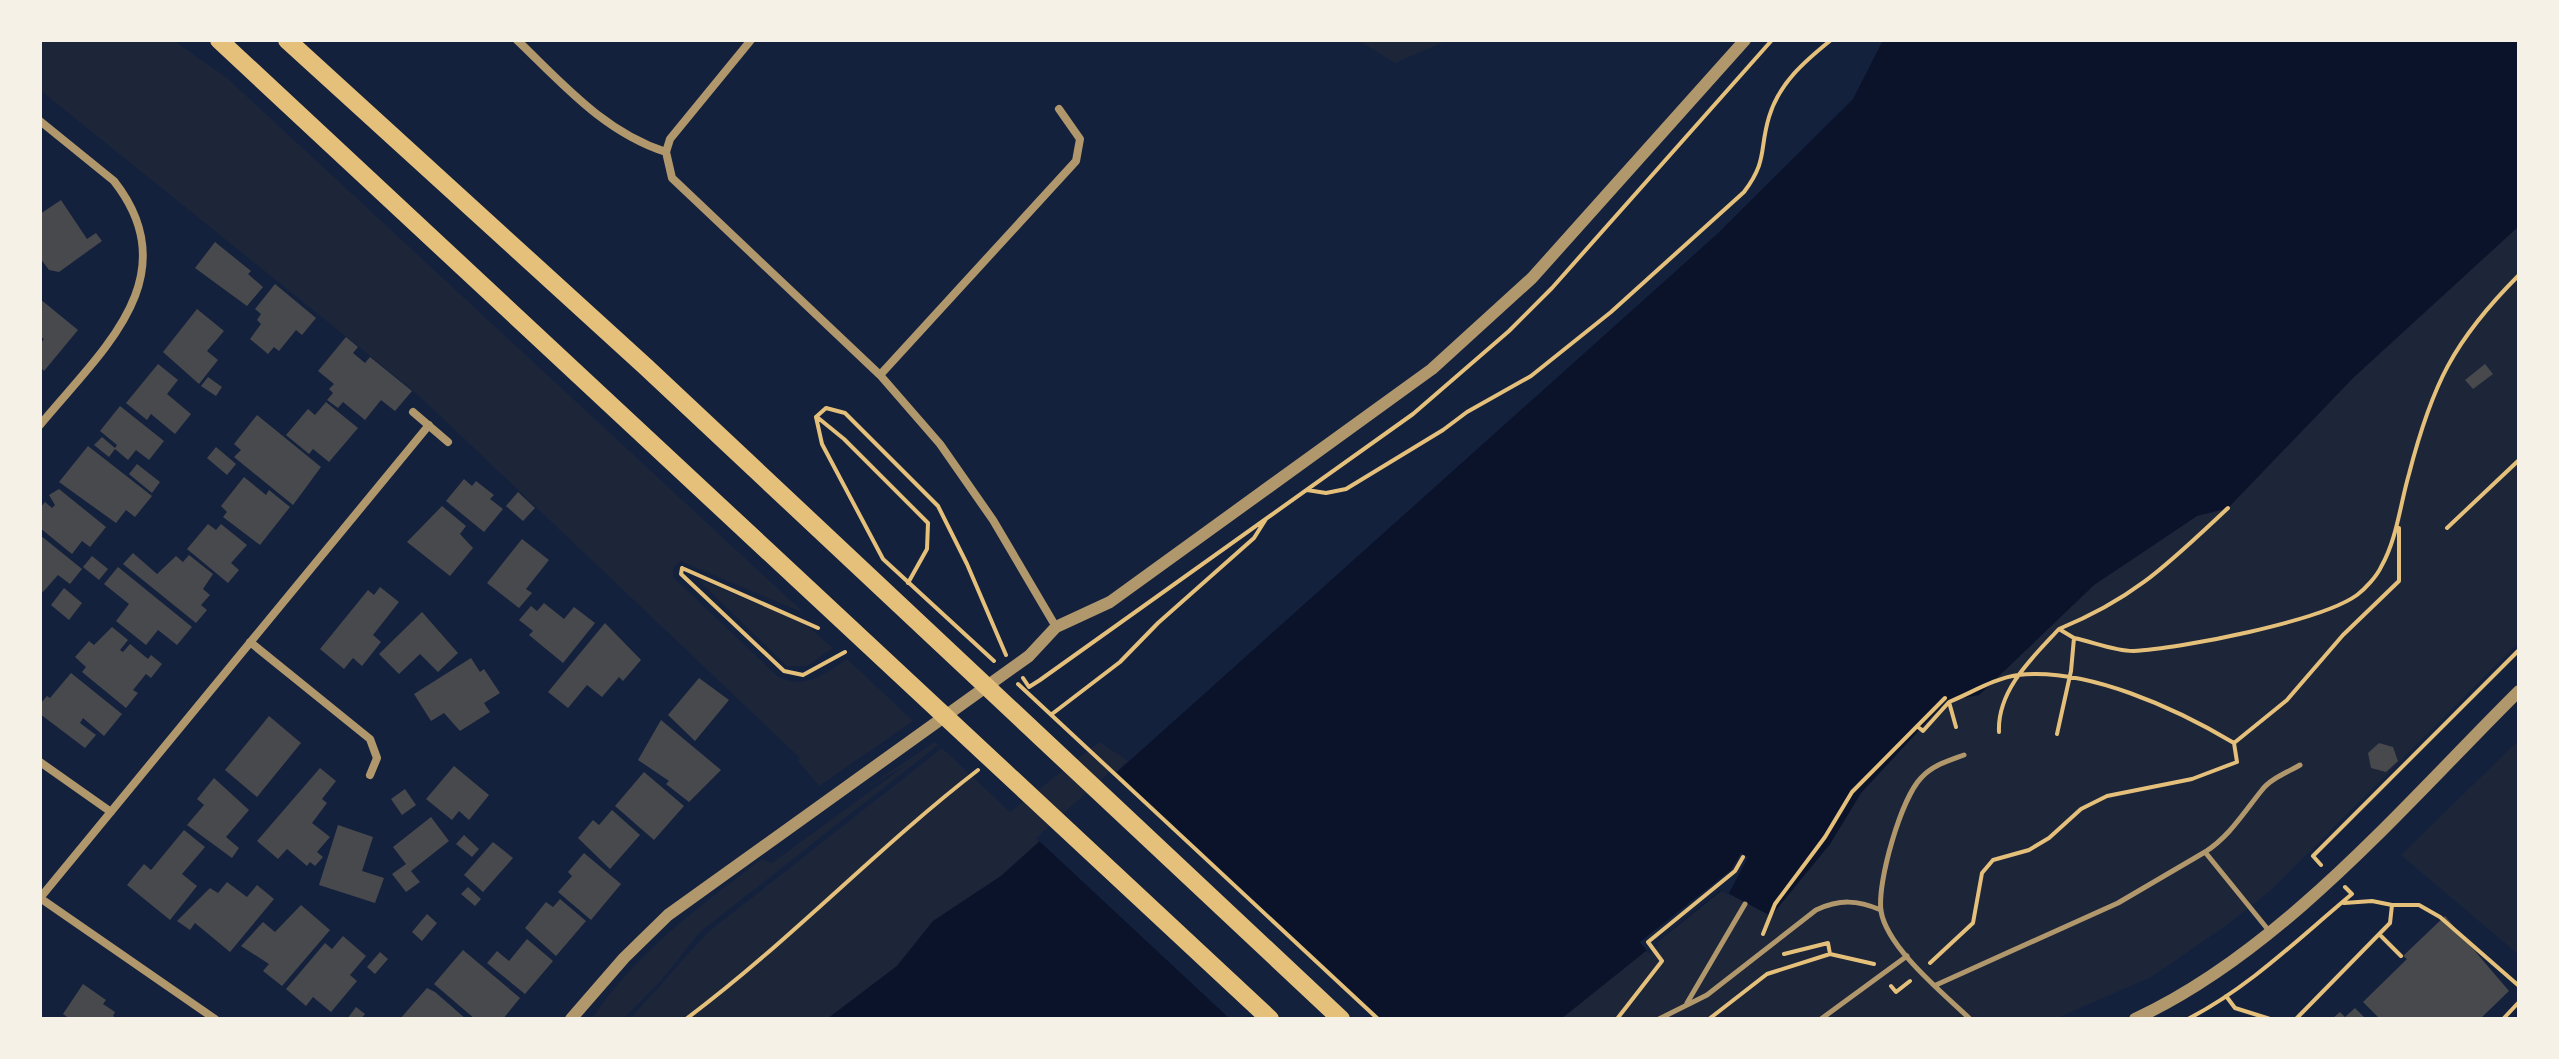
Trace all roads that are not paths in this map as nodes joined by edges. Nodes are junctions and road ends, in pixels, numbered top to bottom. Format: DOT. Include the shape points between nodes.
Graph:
graph roads {
  1 [pos="219,40"];
  2 [pos="287,40"];
  3 [pos="517,40"];
  4 [pos="751,40"];
  5 [pos="1745,40"];
  6 [pos="1059,109"];
  7 [pos="40,121"];
  8 [pos="666,152"];
  9 [pos="880,375"];
  10 [pos="413,412"];
  11 [pos="40,425"];
  12 [pos="429,425"];
  13 [pos="448,442"];
  14 [pos="1056,627"];
  15 [pos="250,642"];
  16 [pos="2519,691"];
  17 [pos="1964,755"];
  18 [pos="40,762"];
  19 [pos="2300,765"];
  20 [pos="370,775"];
  21 [pos="111,812"];
  22 [pos="2205,852"];
  23 [pos="40,898"];
  24 [pos="1745,904"];
  25 [pos="1881,910"];
  26 [pos="2270,932"];
  27 [pos="1908,956"];
  28 [pos="1936,985"];
  29 [pos="1686,1005"];
  30 [pos="215,1019"];
  31 [pos="571,1019"];
  32 [pos="1270,1019"];
  33 [pos="1341,1019"];
  34 [pos="1659,1019"];
  35 [pos="1821,1019"];
  36 [pos="1970,1019"];
  37 [pos="2135,1019"];
  1 -- 32 [label="highway"];
  2 -- 33 [label="highway" via="554,282"];
  3 -- 8 [label="street" via="603,121 628,138"];
  4 -- 8 [label="street" via="674,133"];
  5 -- 14 [label="street" via="1532,278 1432,369 1110,602"];
  6 -- 9 [label="street" via="1080,139 1076,161"];
  7 -- 11 [label="street" via="114,181 137,223 142,255 141,283 130,312"];
  8 -- 9 [label="street" via="677,186"];
  9 -- 14 [label="street" via="940,444 993,520"];
  10 -- 12 [label="street"];
  12 -- 13 [label="street"];
  12 -- 15 [label="street"];
  14 -- 31 [label="street" via="1029,656 668,915"];
  15 -- 20 [label="street" via="370,739 377,758"];
  15 -- 21 [label="street"];
  16 -- 26 [label="street"];
  17 -- 25 [label="lane" via="1939,764 1907,798 1893,838"];
  18 -- 21 [label="street"];
  19 -- 22 [label="lane" via="2263,787 2251,807"];
  21 -- 23 [label="street"];
  22 -- 26 [label="lane"];
  22 -- 28 [label="lane" via="2118,903"];
  23 -- 30 [label="street"];
  24 -- 29 [label="lane"];
  25 -- 27 [label="lane"];
  25 -- 29 [label="lane" via="1849,900 1816,910 1707,995"];
  26 -- 37 [label="street" via="2222,969"];
  27 -- 28 [label="lane"];
  27 -- 35 [label="lane"];
  28 -- 36 [label="lane"];
  29 -- 34 [label="lane"];
}
